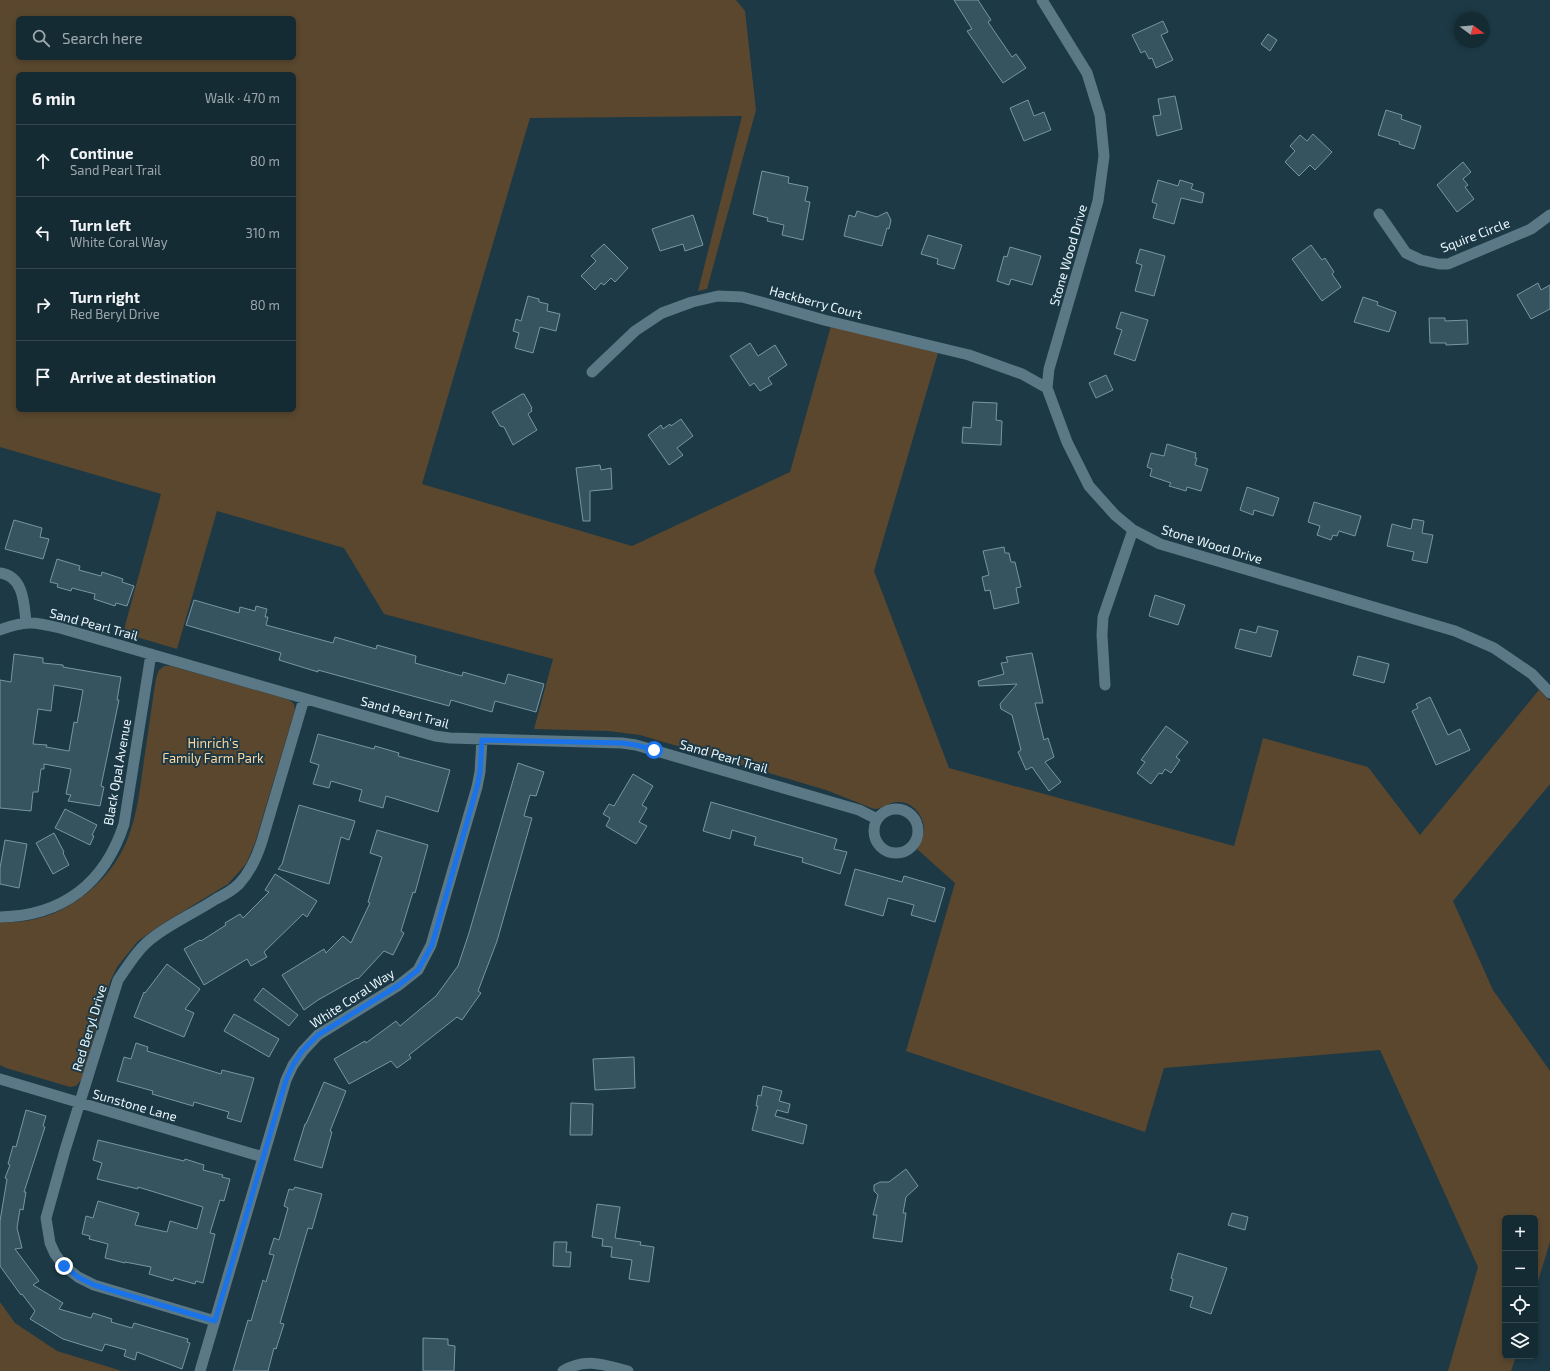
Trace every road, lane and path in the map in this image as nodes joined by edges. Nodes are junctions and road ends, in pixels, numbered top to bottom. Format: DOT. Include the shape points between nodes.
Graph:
graph roads {
  1 [pos="1042,0"];
  2 [pos="1379,214"];
  3 [pos="1550,215"];
  4 [pos="592,372"];
  5 [pos="1046,388"];
  6 [pos="1133,530"];
  7 [pos="0,573"];
  8 [pos="26,622"];
  9 [pos="0,630"];
  10 [pos="151,654"];
  11 [pos="1105,685"];
  12 [pos="1550,693"];
  13 [pos="304,698"];
  14 [pos="482,740"];
  15 [pos="877,819"];
  16 [pos="0,917"];
  17 [pos="0,1078"];
  18 [pos="80,1103"];
  19 [pos="263,1157"];
  20 [pos="215,1321"];
  21 [pos="200,1371"];
  22 [pos="563,1371"];
  23 [pos="628,1371"];
  1 -- 5 [label="street, Stone Wood Drive" via="1087,73 1100,115 1104,156 1098,201 1049,369"];
  2 -- 3 [label="street, Squire Circle" via="1406,253 1420,260 1439,264 1448,264 1531,228"];
  4 -- 5 [label="street, Hackberry Court" via="635,331 662,314 692,302 718,296 742,297 969,355 1022,374"];
  5 -- 6 [label="street, Stone Wood Drive" via="1067,442 1089,486 1115,515"];
  6 -- 11 [label="street" via="1103,617"];
  6 -- 12 [label="street, Stone Wood Drive" via="1160,544 1455,631 1494,648 1532,674"];
  7 -- 8 [label="street" via="9,576 20,586"];
  8 -- 9 [label="street, Sand Pearl Trail"];
  8 -- 10 [label="street, Sand Pearl Trail" via="60,628"];
  10 -- 13 [label="street, Sand Pearl Trail"];
  10 -- 16 [label="street, Black Opal Avenue" via="124,824 111,856 91,882 55,907 19,917"];
  13 -- 14 [label="street, Sand Pearl Trail" via="435,736"];
  13 -- 18 [label="street, Red Beryl Drive" via="257,857 238,884 154,936 130,962 118,980"];
  14 -- 15 [label="street, Sand Pearl Trail" via="636,745 859,810"];
  14 -- 19 [label="street, White Coral Way" via="477,787 432,945 418,970 399,985 318,1035 302,1051 286,1080"];
  17 -- 18 [label="street, Sunstone Lane"];
  18 -- 19 [label="street, Sunstone Lane"];
  18 -- 20 [label="street, Red Beryl Drive" via="46,1218 47,1232 55,1254 64,1266 94,1285"];
  19 -- 20 [label="street, White Coral Way"];
  20 -- 21 [label="street, White Coral Way"];
  22 -- 23 [label="street" via="572,1365 592,1362"];
}
